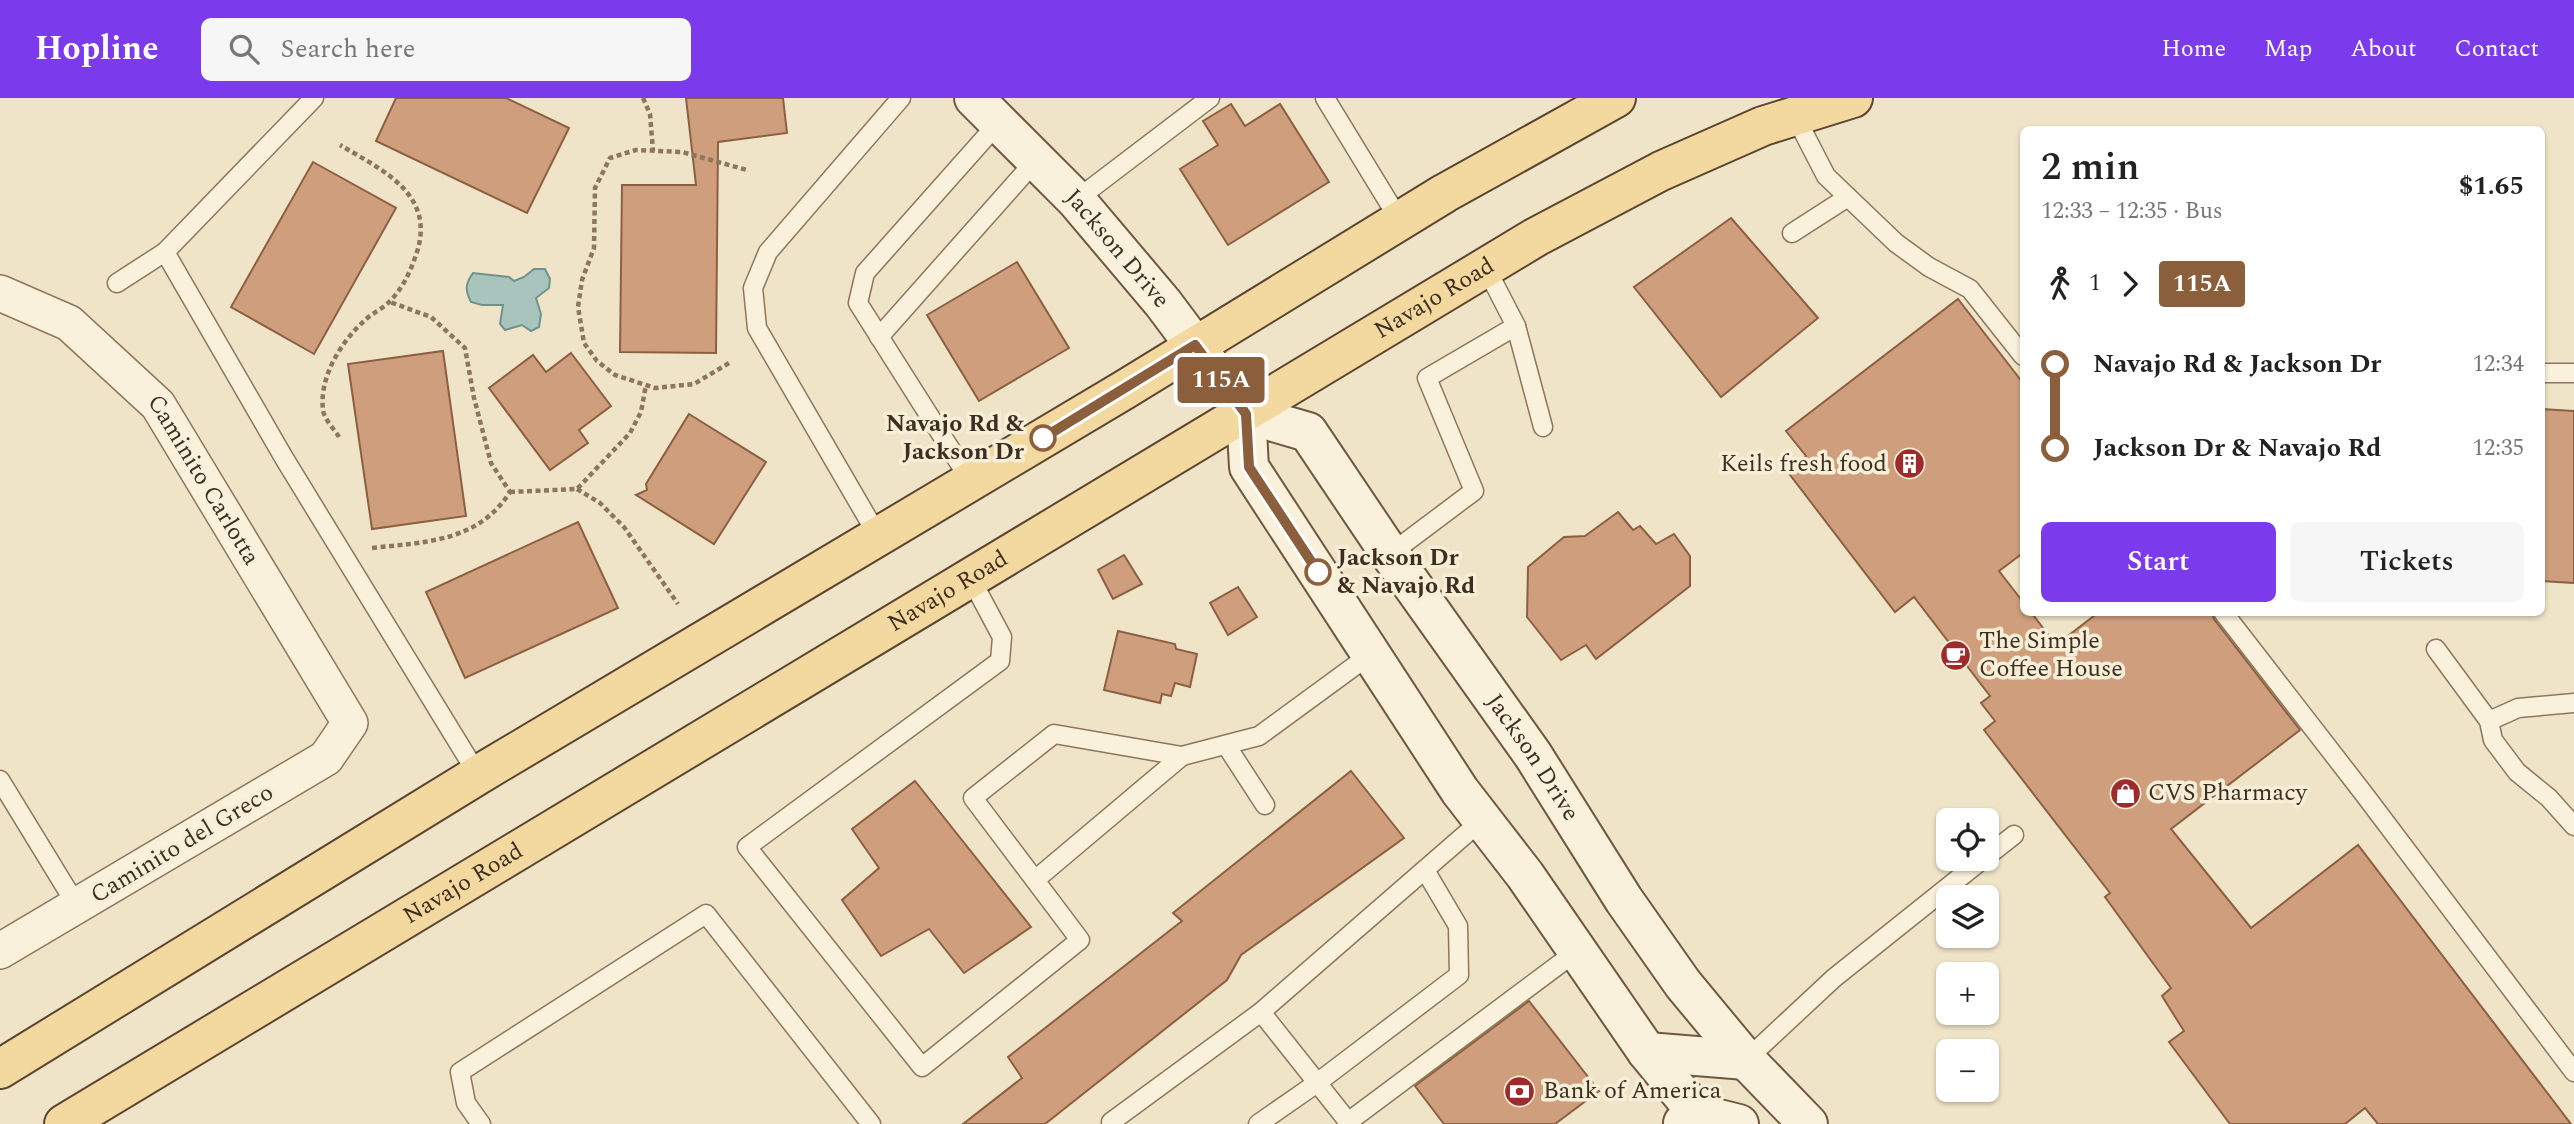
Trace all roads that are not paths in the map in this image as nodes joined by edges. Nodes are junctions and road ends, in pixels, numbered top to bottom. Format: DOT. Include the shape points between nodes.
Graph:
graph roads {
  1 [pos="314,98"];
  2 [pos="901,98"];
  3 [pos="1210,98"];
  4 [pos="1325,98"];
  5 [pos="1616,98"];
  6 [pos="1853,98"];
  7 [pos="986,110"];
  8 [pos="1794,114"];
  9 [pos="1037,159"];
  10 [pos="1848,197"];
  11 [pos="1076,200"];
  12 [pos="1400,221"];
  13 [pos="1792,233"];
  14 [pos="165,252"];
  15 [pos="1486,268"];
  16 [pos="117,283"];
  17 [pos="0,293"];
  18 [pos="1516,326"];
  19 [pos="879,337"];
  20 [pos="1195,345"];
  21 [pos="2020,352"];
  22 [pos="2545,373"];
  23 [pos="2574,373"];
  24 [pos="1246,414"];
  25 [pos="1543,426"];
  26 [pos="970,480"];
  27 [pos="878,536"];
  28 [pos="1390,554"];
  29 [pos="971,579"];
  30 [pos="2226,616"];
  31 [pos="2436,649"];
  32 [pos="1371,654"];
  33 [pos="2574,703"];
  34 [pos="2489,721"];
  35 [pos="351,723"];
  36 [pos="1226,745"];
  37 [pos="1182,756"];
  38 [pos="478,775"];
  39 [pos="0,780"];
  40 [pos="1265,805"];
  41 [pos="1482,820"];
  42 [pos="2574,826"];
  43 [pos="2014,835"];
  44 [pos="1999,847"];
  45 [pos="1425,870"];
  46 [pos="1969,871"];
  47 [pos="1035,880"];
  48 [pos="77,906"];
  49 [pos="0,951"];
  50 [pos="1577,951"];
  51 [pos="1261,1012"];
  52 [pos="1647,1052"];
  53 [pos="1746,1060"];
  54 [pos="0,1069"];
  55 [pos="2574,1072"];
  56 [pos="1317,1083"];
  57 [pos="1694,1120"];
  58 [pos="1349,1123"];
  59 [pos="64,1124"];
  60 [pos="481,1124"];
  61 [pos="871,1124"];
  62 [pos="1113,1124"];
  63 [pos="1258,1124"];
  64 [pos="1739,1124"];
  65 [pos="1808,1124"];
  1 -- 14 [label="lane"];
  2 -- 27 [label="lane" via="768,253 753,288 757,328"];
  3 -- 11 [label="lane"];
  4 -- 12 [label="lane"];
  5 -- 12 [label="main road"];
  6 -- 8 [label="main road, Navajo Road"];
  7 -- 9 [label="main road, Jackson Drive"];
  7 -- 19 [label="lane" via="865,273 858,303"];
  8 -- 10 [label="lane" via="1826,176"];
  8 -- 15 [label="main road, Navajo Road" via="1661,171"];
  9 -- 11 [label="main road, Jackson Drive"];
  9 -- 19 [label="lane"];
  10 -- 13 [label="lane"];
  10 -- 21 [label="lane" via="1896,243 1970,289"];
  11 -- 20 [label="main road, Jackson Drive"];
  12 -- 20 [label="main road"];
  14 -- 16 [label="lane"];
  14 -- 38 [label="lane" via="284,458"];
  15 -- 18 [label="lane"];
  15 -- 24 [label="main road, Navajo Road"];
  17 -- 35 [label="street, Caminito Carlotta" via="69,323 159,405"];
  18 -- 25 [label="lane"];
  18 -- 28 [label="lane" via="1427,378 1474,491"];
  19 -- 26 [label="lane"];
  20 -- 24 [label="main road, Jackson Drive"];
  20 -- 26 [label="main road"];
  22 -- 23 [label="lane"];
  24 -- 28 [label="main road, Jackson Drive" via="1308,432"];
  24 -- 29 [label="main road, Navajo Road"];
  24 -- 32 [label="main road" via="1249,467"];
  26 -- 27 [label="main road"];
  27 -- 38 [label="main road"];
  28 -- 53 [label="main road, Jackson Drive" via="1533,755 1683,984"];
  29 -- 47 [label="lane" via="1002,637 1000,661 747,847 922,1067 1080,940"];
  29 -- 59 [label="main road, Navajo Road"];
  30 -- 55 [label="lane"];
  31 -- 34 [label="lane"];
  32 -- 36 [label="lane" via="1259,736"];
  32 -- 41 [label="main road"];
  33 -- 34 [label="lane" via="2518,708"];
  34 -- 42 [label="lane" via="2493,740 2517,772"];
  35 -- 48 [label="street, Caminito del Greco" via="326,758"];
  36 -- 37 [label="lane"];
  36 -- 40 [label="lane"];
  37 -- 47 [label="lane"];
  37 -- 47 [label="lane" via="1054,734 973,798"];
  38 -- 54 [label="main road"];
  39 -- 48 [label="lane"];
  41 -- 45 [label="lane"];
  41 -- 50 [label="main road"];
  43 -- 44 [label="lane"];
  45 -- 51 [label="lane"];
  45 -- 56 [label="lane" via="1458,926 1459,975"];
  46 -- 53 [label="lane" via="1834,978"];
  48 -- 49 [label="street, Caminito del Greco"];
  50 -- 52 [label="main road"];
  50 -- 58 [label="lane"];
  51 -- 56 [label="lane"];
  51 -- 62 [label="lane"];
  52 -- 53 [label="main road"];
  52 -- 57 [label="main road"];
  53 -- 65 [label="main road, Jackson Drive"];
  56 -- 58 [label="lane"];
  56 -- 63 [label="lane"];
  57 -- 64 [label="main road"];
  60 -- 61 [label="lane" via="466,1103 460,1072 706,914"];
}
